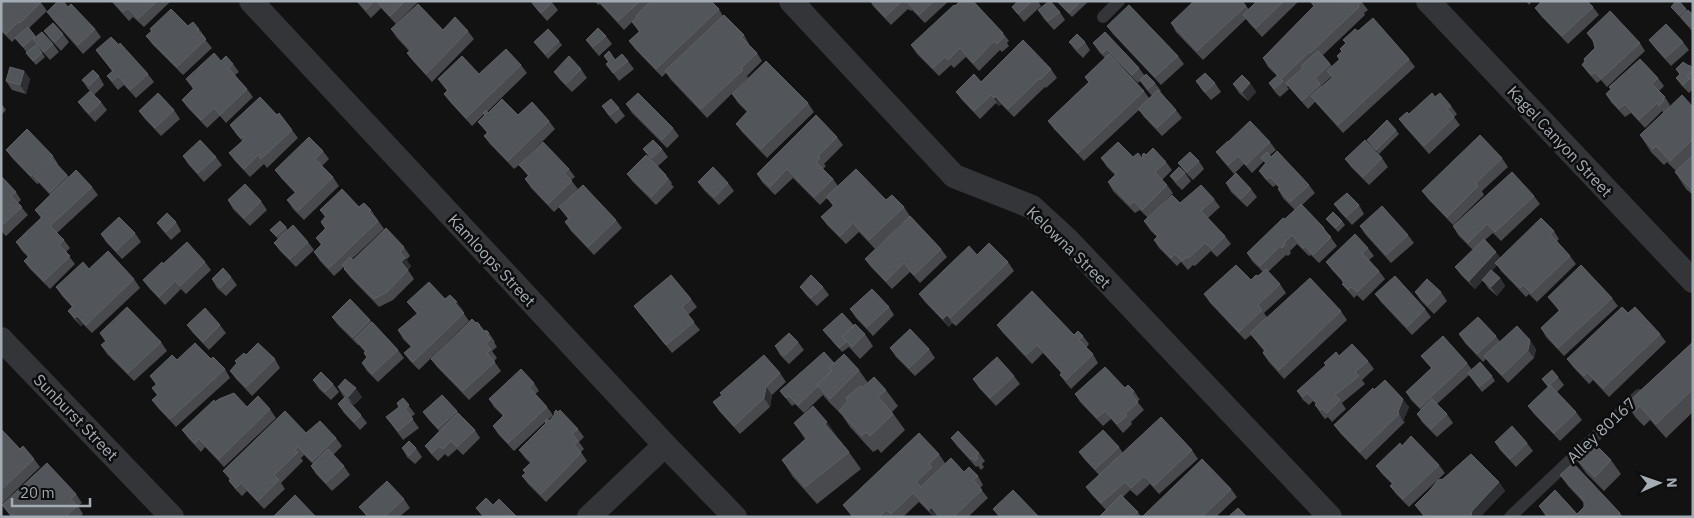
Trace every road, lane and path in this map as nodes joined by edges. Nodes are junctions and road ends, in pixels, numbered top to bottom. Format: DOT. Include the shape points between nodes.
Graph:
graph roads {
  1 [pos="251,1"];
  2 [pos="791,1"];
  3 [pos="1119,1"];
  4 [pos="1428,1"];
  5 [pos="1103,17"];
  6 [pos="1693,281"];
  7 [pos="1,339"];
  8 [pos="1650,384"];
  9 [pos="665,445"];
  10 [pos="172,517"];
  11 [pos="589,517"];
  12 [pos="735,517"];
  13 [pos="1330,517"];
  14 [pos="1510,517"];
  1 -- 9 [label="street, Kamloops Street"];
  2 -- 13 [label="street, Kelowna Street" via="954,176 1032,207 1060,233"];
  3 -- 5 [label="lane"];
  4 -- 6 [label="street, Kagel Canyon Street"];
  7 -- 10 [label="street, Sunburst Street"];
  8 -- 14 [label="lane, Alley 80167"];
  9 -- 11 [label="street"];
  9 -- 12 [label="street, Kamloops Street"];
}
